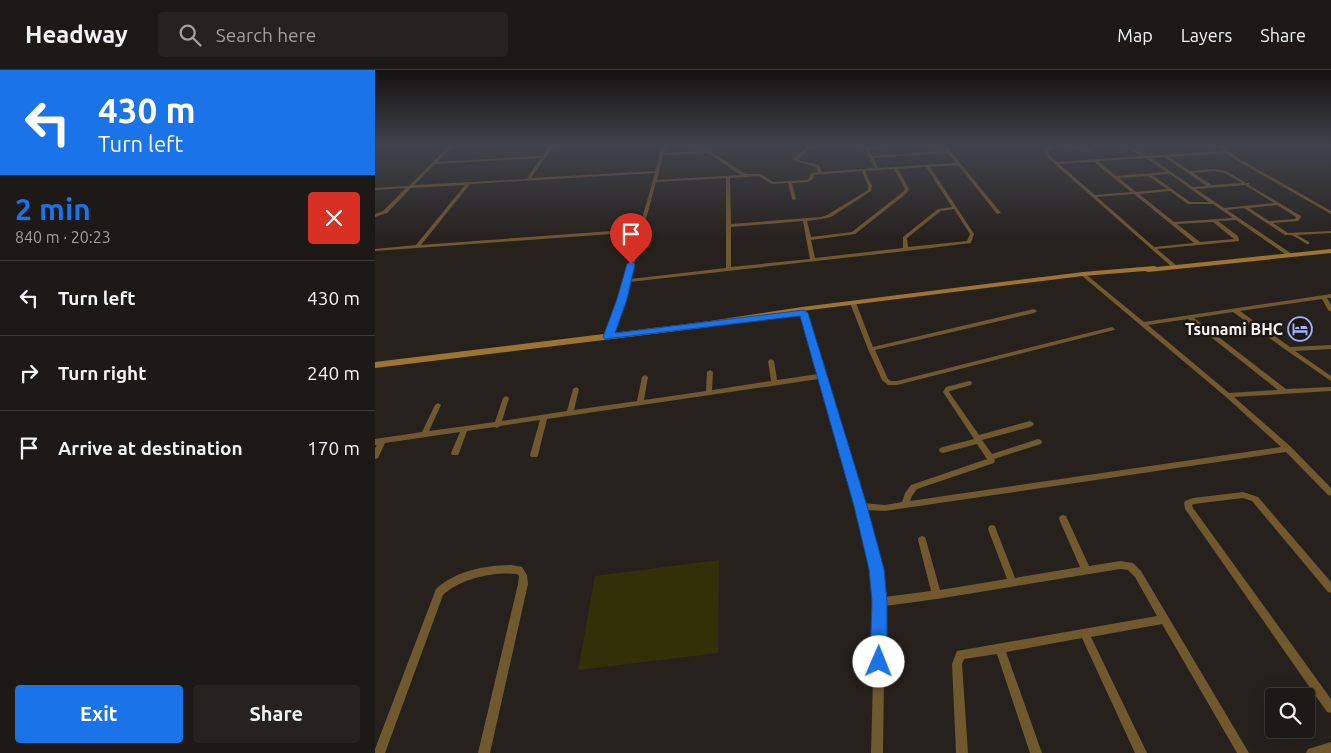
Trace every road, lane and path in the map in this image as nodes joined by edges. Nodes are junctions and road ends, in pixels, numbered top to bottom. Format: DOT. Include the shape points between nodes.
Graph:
graph roads {
  1 [pos="419,178"];
  2 [pos="563,178"];
  3 [pos="655,178"];
  4 [pos="700,178"];
  5 [pos="728,178"];
  6 [pos="763,178"];
  7 [pos="810,178"];
  8 [pos="867,178"];
  9 [pos="901,178"];
  10 [pos="935,178"];
  11 [pos="970,178"];
  12 [pos="1073,178"];
  13 [pos="1116,178"];
  14 [pos="1153,178"];
  15 [pos="1177,178"];
  16 [pos="1198,178"];
  17 [pos="1236,178"];
  18 [pos="1271,178"];
  19 [pos="529,180"];
  20 [pos="654,181"];
  21 [pos="790,182"];
  22 [pos="469,183"];
  23 [pos="1248,184"];
  24 [pos="410,187"];
  25 [pos="1212,187"];
  26 [pos="1193,188"];
  27 [pos="375,189"];
  28 [pos="1171,190"];
  29 [pos="1135,193"];
  30 [pos="1094,196"];
  31 [pos="794,200"];
  32 [pos="1213,203"];
  33 [pos="1280,204"];
  34 [pos="1245,207"];
  35 [pos="955,208"];
  36 [pos="1222,209"];
  37 [pos="1331,212"];
  38 [pos="999,213"];
  39 [pos="375,216"];
  40 [pos="1236,218"];
  41 [pos="805,220"];
  42 [pos="1213,220"];
  43 [pos="1268,222"];
  44 [pos="1173,223"];
  45 [pos="729,226"];
  46 [pos="640,230"];
  47 [pos="1331,232"];
  48 [pos="1294,234"];
  49 [pos="809,239"];
  50 [pos="1307,242"];
  51 [pos="1199,244"];
  52 [pos="417,247"];
  53 [pos="1154,248"];
  54 [pos="375,250"];
  55 [pos="906,250"];
  56 [pos="1331,251"];
  57 [pos="1290,255"];
  58 [pos="813,260"];
  59 [pos="1174,266"];
  60 [pos="729,270"];
  61 [pos="1084,275"];
  62 [pos="626,281"];
  63 [pos="1331,296"];
  64 [pos="1324,297"];
  65 [pos="854,305"];
  66 [pos="1234,310"];
  67 [pos="1331,310"];
  68 [pos="803,311"];
  69 [pos="1034,311"];
  70 [pos="1189,317"];
  71 [pos="1143,324"];
  72 [pos="1112,329"];
  73 [pos="608,337"];
  74 [pos="1331,347"];
  75 [pos="871,349"];
  76 [pos="1288,349"];
  77 [pos="771,361"];
  78 [pos="375,366"];
  79 [pos="710,372"];
  80 [pos="822,376"];
  81 [pos="645,377"];
  82 [pos="1331,379"];
  83 [pos="774,383"];
  84 [pos="969,383"];
  85 [pos="576,388"];
  86 [pos="1331,389"];
  87 [pos="1285,392"];
  88 [pos="709,393"];
  89 [pos="1228,395"];
  90 [pos="506,398"];
  91 [pos="640,403"];
  92 [pos="438,406"];
  93 [pos="570,414"];
  94 [pos="544,418"];
  95 [pos="1030,424"];
  96 [pos="497,425"];
  97 [pos="464,430"];
  98 [pos="423,435"];
  99 [pos="978,439"];
  100 [pos="379,442"];
  101 [pos="1038,442"];
  102 [pos="1288,449"];
  103 [pos="943,450"];
  104 [pos="455,453"];
  105 [pos="534,455"];
  106 [pos="375,456"];
  107 [pos="990,457"];
  108 [pos="1331,493"];
  109 [pos="905,505"];
  110 [pos="860,506"];
  111 [pos="1063,519"];
  112 [pos="992,528"];
  113 [pos="922,540"];
  114 [pos="1087,570"];
  115 [pos="1013,583"];
  116 [pos="1331,589"];
  117 [pos="937,595"];
  118 [pos="880,602"];
  119 [pos="1165,619"];
  120 [pos="1085,634"];
  121 [pos="1000,648"];
  122 [pos="1331,708"];
  123 [pos="1331,748"];
  124 [pos="379,753"];
  125 [pos="484,753"];
  126 [pos="877,753"];
  127 [pos="962,753"];
  128 [pos="1035,753"];
  129 [pos="1141,753"];
  130 [pos="1243,753"];
  131 [pos="1312,753"];
  1 -- 24 [label="street"];
  2 -- 19 [label="street"];
  3 -- 20 [label="street"];
  4 -- 20 [label="street"];
  5 -- 45 [label="street"];
  6 -- 21 [label="street" via="772,183"];
  7 -- 21 [label="street"];
  8 -- 41 [label="street" via="870,190 829,216"];
  9 -- 49 [label="street" via="906,192 853,233"];
  10 -- 35 [label="street"];
  11 -- 38 [label="street"];
  12 -- 30 [label="street"];
  13 -- 29 [label="street"];
  14 -- 28 [label="street"];
  15 -- 26 [label="street"];
  16 -- 25 [label="street"];
  17 -- 23 [label="street"];
  18 -- 37 [label="street"];
  19 -- 22 [label="street"];
  20 -- 46 [label="street"];
  21 -- 31 [label="street"];
  22 -- 24 [label="street"];
  22 -- 52 [label="street"];
  23 -- 25 [label="street"];
  23 -- 33 [label="street"];
  24 -- 27 [label="street"];
  24 -- 39 [label="street" via="385,212"];
  25 -- 26 [label="street"];
  26 -- 32 [label="street"];
  28 -- 29 [label="street"];
  28 -- 32 [label="street" via="1191,203"];
  29 -- 30 [label="street"];
  29 -- 44 [label="street"];
  30 -- 53 [label="street"];
  32 -- 36 [label="street"];
  33 -- 34 [label="street"];
  33 -- 43 [label="street" via="1299,218"];
  34 -- 36 [label="street"];
  34 -- 43 [label="street"];
  35 -- 55 [label="street" via="940,210 905,238"];
  35 -- 55 [label="street" via="973,234 969,242"];
  36 -- 40 [label="street"];
  40 -- 42 [label="street"];
  40 -- 57 [label="street"];
  41 -- 45 [label="street"];
  41 -- 49 [label="street"];
  42 -- 44 [label="street"];
  42 -- 51 [label="street" via="1237,240"];
  43 -- 48 [label="street" via="1285,233"];
  44 -- 51 [label="street"];
  45 -- 60 [label="street"];
  46 -- 52 [label="street"];
  46 -- 62 [label="street"];
  47 -- 48 [label="street"];
  48 -- 50 [label="street"];
  49 -- 58 [label="street"];
  51 -- 53 [label="street"];
  52 -- 54 [label="street"];
  53 -- 59 [label="street"];
  55 -- 58 [label="street"];
  56 -- 57 [label="main road"];
  57 -- 59 [label="main road"];
  58 -- 60 [label="street"];
  59 -- 61 [label="main road"];
  60 -- 62 [label="street"];
  61 -- 65 [label="main road"];
  61 -- 71 [label="street"];
  62 -- 73 [label="street"];
  63 -- 64 [label="street"];
  64 -- 66 [label="street"];
  64 -- 67 [label="street"];
  65 -- 68 [label="main road"];
  65 -- 75 [label="street"];
  66 -- 70 [label="street"];
  66 -- 76 [label="street"];
  68 -- 73 [label="main road"];
  68 -- 80 [label="street"];
  69 -- 75 [label="street"];
  70 -- 71 [label="street"];
  70 -- 87 [label="street"];
  71 -- 89 [label="street"];
  72 -- 75 [label="street" via="896,383 887,382"];
  73 -- 78 [label="main road"];
  74 -- 76 [label="street"];
  76 -- 82 [label="street"];
  77 -- 83 [label="street"];
  79 -- 88 [label="street"];
  80 -- 83 [label="street"];
  80 -- 110 [label="street"];
  81 -- 91 [label="street"];
  83 -- 88 [label="street"];
  84 -- 99 [label="street" via="946,392"];
  85 -- 93 [label="street"];
  86 -- 87 [label="street"];
  87 -- 89 [label="street"];
  88 -- 91 [label="street"];
  89 -- 102 [label="street"];
  90 -- 96 [label="street"];
  91 -- 93 [label="street"];
  92 -- 98 [label="street"];
  93 -- 94 [label="street"];
  94 -- 96 [label="street"];
  94 -- 105 [label="street"];
  95 -- 99 [label="street"];
  96 -- 97 [label="street"];
  97 -- 98 [label="street"];
  97 -- 104 [label="street"];
  98 -- 100 [label="street"];
  99 -- 103 [label="street"];
  99 -- 107 [label="street"];
  100 -- 106 [label="street"];
  101 -- 107 [label="street"];
  102 -- 108 [label="street"];
  102 -- 109 [label="street"];
  107 -- 109 [label="street" via="990,463 914,487"];
  109 -- 110 [label="street"];
  110 -- 118 [label="street" via="876,569"];
  111 -- 114 [label="street"];
  112 -- 115 [label="street"];
  113 -- 117 [label="street"];
  114 -- 115 [label="street"];
  114 -- 119 [label="street" via="1130,566"];
  115 -- 117 [label="street"];
  116 -- 122 [label="street" via="1255,499 1243,495 1188,503 1189,509"];
  117 -- 118 [label="street"];
  118 -- 126 [label="street"];
  119 -- 120 [label="street"];
  119 -- 130 [label="street"];
  120 -- 121 [label="street"];
  120 -- 129 [label="street"];
  121 -- 127 [label="street" via="966,653 957,660"];
  121 -- 128 [label="street"];
  123 -- 131 [label="street"];
  124 -- 125 [label="street" via="439,592 456,580 512,568 523,575 523,584"];
}
